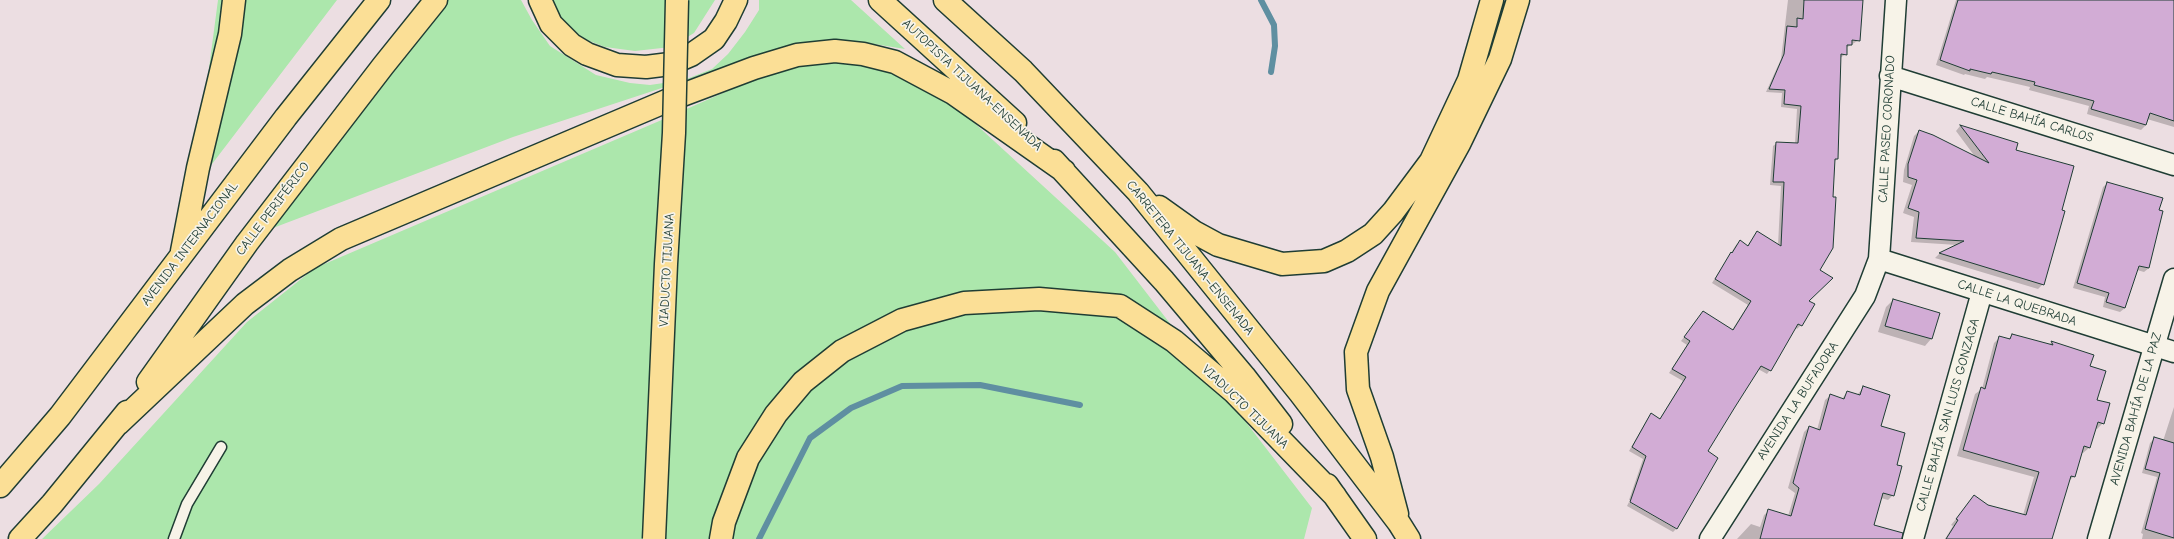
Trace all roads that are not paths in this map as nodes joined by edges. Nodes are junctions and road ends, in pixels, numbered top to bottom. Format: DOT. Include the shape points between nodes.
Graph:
graph roads {
  1 [pos="234,0"];
  2 [pos="379,0"];
  3 [pos="436,0"];
  4 [pos="540,0"];
  5 [pos="677,0"];
  6 [pos="736,0"];
  7 [pos="880,0"];
  8 [pos="945,0"];
  9 [pos="1492,0"];
  10 [pos="1518,0"];
  11 [pos="1896,0"];
  12 [pos="1890,76"];
  13 [pos="2174,165"];
  14 [pos="1064,171"];
  15 [pos="1138,192"];
  16 [pos="180,258"];
  17 [pos="1879,259"];
  18 [pos="2174,279"];
  19 [pos="1982,292"];
  20 [pos="2154,347"];
  21 [pos="2174,352"];
  22 [pos="118,424"];
  23 [pos="221,447"];
  24 [pos="0,486"];
  25 [pos="1335,496"];
  26 [pos="1404,531"];
  27 [pos="20,539"];
  28 [pos="174,539"];
  29 [pos="654,539"];
  30 [pos="721,539"];
  31 [pos="1365,539"];
  32 [pos="1710,539"];
  33 [pos="1913,539"];
  34 [pos="2098,539"];
  1 -- 16 [label="highway" via="230,34 198,168"];
  2 -- 16 [label="highway, AVENIDA INTERNACIONAL" via="286,117"];
  3 -- 22 [label="highway, CALLE PERIFÉRICO" via="382,66 247,243"];
  4 -- 6 [label="highway" via="551,24 572,45 618,65 646,66 670,64 691,55 714,39"];
  5 -- 29 [label="highway, VIADUCTO TIJUANA, bridge" via="674,133"];
  7 -- 14 [label="highway, AUTOPISTA TIJUANA-ENSENADA" via="982,92"];
  8 -- 15 [label="highway, CARRETERA TIJUANA–ENSENADA" via="1023,71"];
  9 -- 15 [label="highway" via="1469,80 1431,161 1373,234 1347,251 1324,261 1282,264 1218,245 1194,232"];
  10 -- 26 [label="highway" via="1500,59 1459,144 1378,291 1356,352 1358,389 1382,456"];
  11 -- 12 [label="street, CALLE PASEO CORONADO"];
  12 -- 13 [label="street, CALLE BAHÍA CARLOS"];
  12 -- 17 [label="street, CALLE PASEO CORONADO"];
  14 -- 22 [label="highway" via="953,93 895,62 864,54 835,51 797,55 669,100 342,239 290,270 245,304"];
  14 -- 25 [label="highway" via="1164,281 1244,376"];
  15 -- 26 [label="highway, CARRETERA TIJUANA–ENSENADA" via="1300,393"];
  16 -- 24 [label="highway, AVENIDA INTERNACIONAL" via="60,416"];
  17 -- 19 [label="street, CALLE LA QUEBRADA"];
  17 -- 32 [label="street, AVENIDA LA BUFADORA" via="1865,296"];
  18 -- 20 [label="street, AVENIDA BAHÍA DE LA PAZ"];
  19 -- 20 [label="street, CALLE LA QUEBRADA"];
  19 -- 33 [label="street, CALLE BAHÍA SAN LUIS GONZAGA"];
  20 -- 21 [label="street, CALLE LA QUEBRADA"];
  20 -- 34 [label="street, AVENIDA BAHÍA DE LA PAZ"];
  22 -- 27 [label="highway"];
  23 -- 28 [label="lane" via="186,504"];
  25 -- 30 [label="highway, VIADUCTO TIJUANA" via="1234,392 1174,341 1120,306 1039,299 964,303 902,320 842,351 803,382 776,414 748,458 724,522"];
  25 -- 31 [label="highway"];
}
